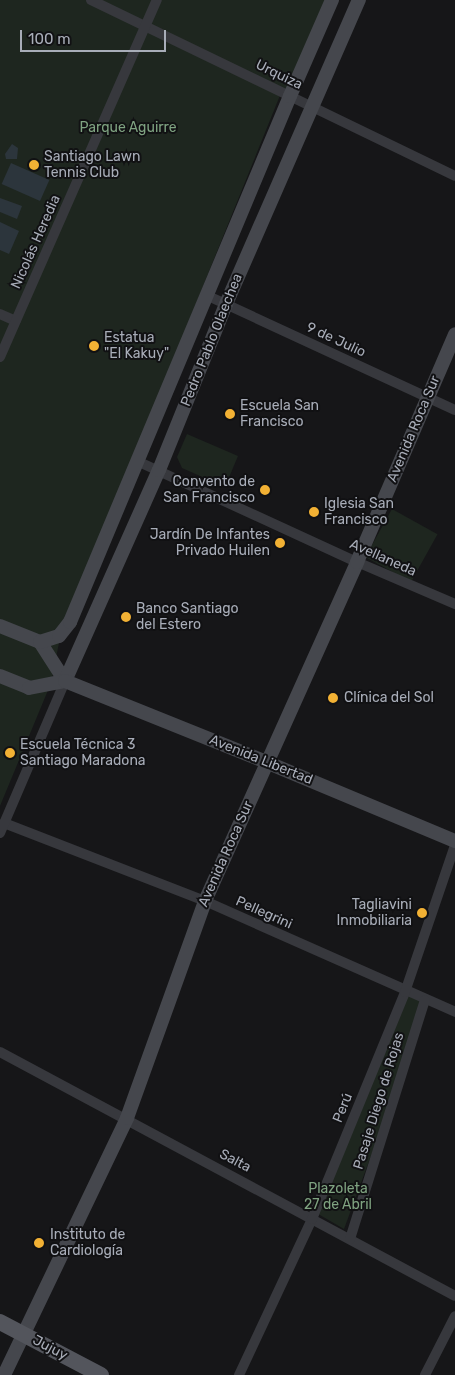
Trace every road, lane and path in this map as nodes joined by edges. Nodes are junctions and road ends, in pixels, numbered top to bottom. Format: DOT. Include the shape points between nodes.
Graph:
graph roads {
  1 [pos="91,0"];
  2 [pos="157,0"];
  3 [pos="332,0"];
  4 [pos="359,0"];
  5 [pos="146,26"];
  6 [pos="290,96"];
  7 [pos="313,107"];
  8 [pos="455,176"];
  9 [pos="206,295"];
  10 [pos="226,304"];
  11 [pos="0,314"];
  12 [pos="16,321"];
  13 [pos="455,334"];
  14 [pos="0,357"];
  15 [pos="427,398"];
  16 [pos="455,410"];
  17 [pos="136,461"];
  18 [pos="159,470"];
  19 [pos="357,562"];
  20 [pos="455,604"];
  21 [pos="0,626"];
  22 [pos="40,642"];
  23 [pos="0,676"];
  24 [pos="65,681"];
  25 [pos="266,762"];
  26 [pos="4,823"];
  27 [pos="0,833"];
  28 [pos="455,843"];
  29 [pos="204,902"];
  30 [pos="405,992"];
  31 [pos="425,1000"];
  32 [pos="455,1012"];
  33 [pos="0,1052"];
  34 [pos="126,1118"];
  35 [pos="312,1219"];
  36 [pos="350,1239"];
  37 [pos="455,1296"];
  38 [pos="455,1316"];
  39 [pos="0,1322"];
  40 [pos="22,1334"];
  41 [pos="4,1375"];
  42 [pos="101,1375"];
  43 [pos="239,1375"];
  44 [pos="425,1375"];
  1 -- 5 [label="street, Urquiza"];
  2 -- 5 [label="street, Nicolás Heredia"];
  3 -- 6 [label="street, Pedro Pablo Olaechea"];
  4 -- 7 [label="street, Pedro Pablo Olaechea"];
  5 -- 6 [label="street, Urquiza"];
  5 -- 12 [label="street, Nicolás Heredia"];
  6 -- 7 [label="street, Urquiza"];
  6 -- 9 [label="street, Pedro Pablo Olaechea"];
  7 -- 8 [label="street, Urquiza"];
  7 -- 10 [label="street, Pedro Pablo Olaechea"];
  9 -- 10 [label="street, 9 de Julio"];
  9 -- 17 [label="street, Pedro Pablo Olaechea"];
  10 -- 15 [label="street, 9 de Julio"];
  10 -- 18 [label="street, Pedro Pablo Olaechea"];
  11 -- 12 [label="street"];
  12 -- 14 [label="street, Nicolás Heredia"];
  13 -- 15 [label="street, Avenida Roca Sur"];
  15 -- 16 [label="street, 9 de Julio"];
  15 -- 19 [label="street, Avenida Roca Sur"];
  17 -- 18 [label="street, Avellaneda"];
  17 -- 22 [label="street, Pedro Pablo Olaechea" via="70,622 54,639"];
  18 -- 19 [label="street, Avellaneda"];
  18 -- 24 [label="street, Pedro Pablo Olaechea"];
  19 -- 20 [label="street, Avellaneda"];
  19 -- 25 [label="street, Avenida Roca Sur"];
  21 -- 22 [label="street"];
  22 -- 24 [label="street"];
  23 -- 24 [label="street" via="29,688"];
  24 -- 25 [label="street, Avenida Libertad"];
  24 -- 26 [label="street"];
  25 -- 28 [label="street, Avenida Libertad"];
  25 -- 29 [label="street, Avenida Roca Sur"];
  26 -- 27 [label="street"];
  26 -- 29 [label="street, Pellegrini"];
  28 -- 30 [label="street, Perú"];
  29 -- 30 [label="street, Pellegrini"];
  29 -- 34 [label="street, Avenida Roca Sur"];
  30 -- 31 [label="street, Pellegrini"];
  30 -- 35 [label="street, Perú"];
  31 -- 32 [label="street, Pellegrini"];
  31 -- 36 [label="street, Pasaje Diego de Rojas"];
  33 -- 34 [label="street, Salta"];
  34 -- 35 [label="street, Salta"];
  34 -- 40 [label="street, Avenida Roca Sur"];
  35 -- 36 [label="street, Salta"];
  35 -- 43 [label="street, Perú"];
  36 -- 37 [label="street, Salta"];
  38 -- 44 [label="street"];
  39 -- 40 [label="main road, Jujuy"];
  40 -- 41 [label="street, Avenida Roca Sur"];
  40 -- 42 [label="main road, Jujuy"];
}
